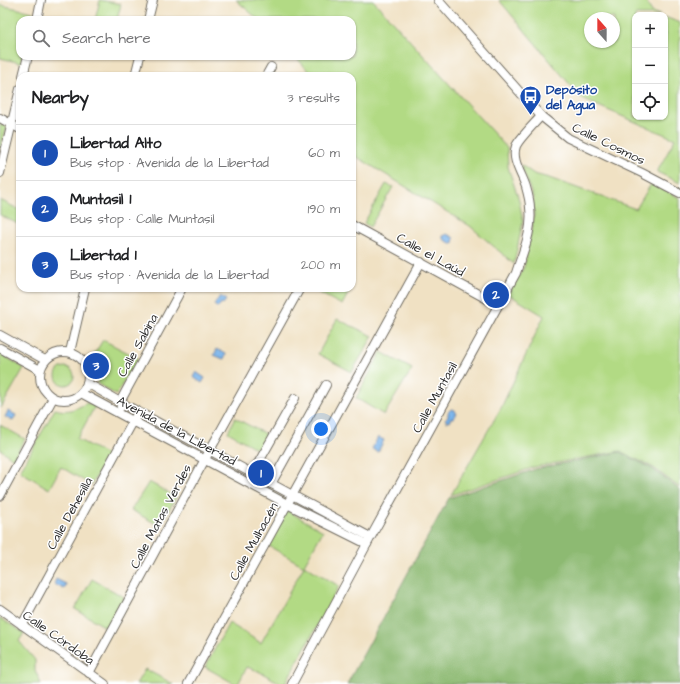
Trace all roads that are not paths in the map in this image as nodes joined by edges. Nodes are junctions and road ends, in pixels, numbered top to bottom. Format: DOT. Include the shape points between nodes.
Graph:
graph roads {
  1 [pos="41,0"];
  2 [pos="153,0"];
  3 [pos="438,0"];
  4 [pos="37,16"];
  5 [pos="149,16"];
  6 [pos="27,60"];
  7 [pos="139,60"];
  8 [pos="271,67"];
  9 [pos="24,72"];
  10 [pos="136,72"];
  11 [pos="268,72"];
  12 [pos="16,106"];
  13 [pos="541,116"];
  14 [pos="0,118"];
  15 [pos="12,124"];
  16 [pos="16,126"];
  17 [pos="0,173"];
  18 [pos="680,192"];
  19 [pos="356,227"];
  20 [pos="421,262"];
  21 [pos="84,292"];
  22 [pos="180,292"];
  23 [pos="298,292"];
  24 [pos="498,305"];
  25 [pos="0,335"];
  26 [pos="0,348"];
  27 [pos="70,352"];
  28 [pos="45,360"];
  29 [pos="40,370"];
  30 [pos="87,383"];
  31 [pos="326,385"];
  32 [pos="82,393"];
  33 [pos="53,398"];
  34 [pos="295,398"];
  35 [pos="120,402"];
  36 [pos="138,412"];
  37 [pos="123,415"];
  38 [pos="134,420"];
  39 [pos="210,450"];
  40 [pos="205,459"];
  41 [pos="252,474"];
  42 [pos="3,484"];
  43 [pos="271,484"];
  44 [pos="292,495"];
  45 [pos="0,496"];
  46 [pos="287,504"];
  47 [pos="369,541"];
  48 [pos="0,610"];
  49 [pos="22,625"];
  50 [pos="89,673"];
  51 [pos="105,684"];
  52 [pos="188,684"];
  53 [pos="292,684"];
  1 -- 4 [label="street"];
  2 -- 5 [label="street"];
  3 -- 13 [label="street, Calle Cosmos"];
  6 -- 9 [label="street"];
  7 -- 10 [label="street"];
  8 -- 11 [label="street"];
  12 -- 15 [label="street"];
  13 -- 18 [label="street, Calle Cosmos" via="568,138"];
  13 -- 24 [label="street, Calle Muntasil" via="516,146 514,157 526,187 531,227 521,262"];
  14 -- 15 [label="street"];
  15 -- 16 [label="street"];
  15 -- 17 [label="street"];
  19 -- 20 [label="street, Calle el Laúd"];
  20 -- 24 [label="street, Calle el Laúd"];
  20 -- 44 [label="street, Calle Mulhacén"];
  21 -- 27 [label="street"];
  22 -- 35 [label="street, Calle Sabina"];
  23 -- 39 [label="street, Calle Matas Verdes"];
  24 -- 47 [label="street, Calle Muntasil"];
  25 -- 28 [label="street"];
  26 -- 29 [label="street"];
  27 -- 28 [label="street" via="57,353"];
  27 -- 30 [label="street" via="78,356 87,368"];
  28 -- 29 [label="street"];
  29 -- 33 [label="street" via="41,384"];
  30 -- 32 [label="street"];
  30 -- 35 [label="street, Avenida de la Libertad"];
  31 -- 43 [label="street"];
  32 -- 33 [label="street" via="71,399"];
  32 -- 37 [label="street, Avenida de la Libertad"];
  33 -- 42 [label="street"];
  34 -- 41 [label="street"];
  35 -- 36 [label="street, Avenida de la Libertad"];
  35 -- 37 [label="street"];
  36 -- 38 [label="street, Calle Dehesilla"];
  36 -- 39 [label="street, Avenida de la Libertad"];
  37 -- 38 [label="street, Avenida de la Libertad"];
  38 -- 40 [label="street, Avenida de la Libertad"];
  38 -- 49 [label="street, Calle Dehesilla"];
  39 -- 40 [label="street, Calle Matas Verdes"];
  39 -- 41 [label="street, Avenida de la Libertad"];
  40 -- 46 [label="street, Avenida de la Libertad"];
  40 -- 50 [label="street, Calle Matas Verdes"];
  41 -- 43 [label="street, Avenida de la Libertad"];
  42 -- 45 [label="street"];
  43 -- 44 [label="street, Avenida de la Libertad"];
  44 -- 46 [label="street, Calle Mulhacén"];
  44 -- 47 [label="street, Avenida de la Libertad"];
  46 -- 47 [label="street, Avenida de la Libertad"];
  46 -- 52 [label="street, Calle Mulhacén"];
  47 -- 53 [label="street, Calle Muntasil"];
  48 -- 49 [label="street, Calle Córdoba"];
  49 -- 50 [label="street, Calle Córdoba"];
  50 -- 51 [label="street, Calle Córdoba"];
}
